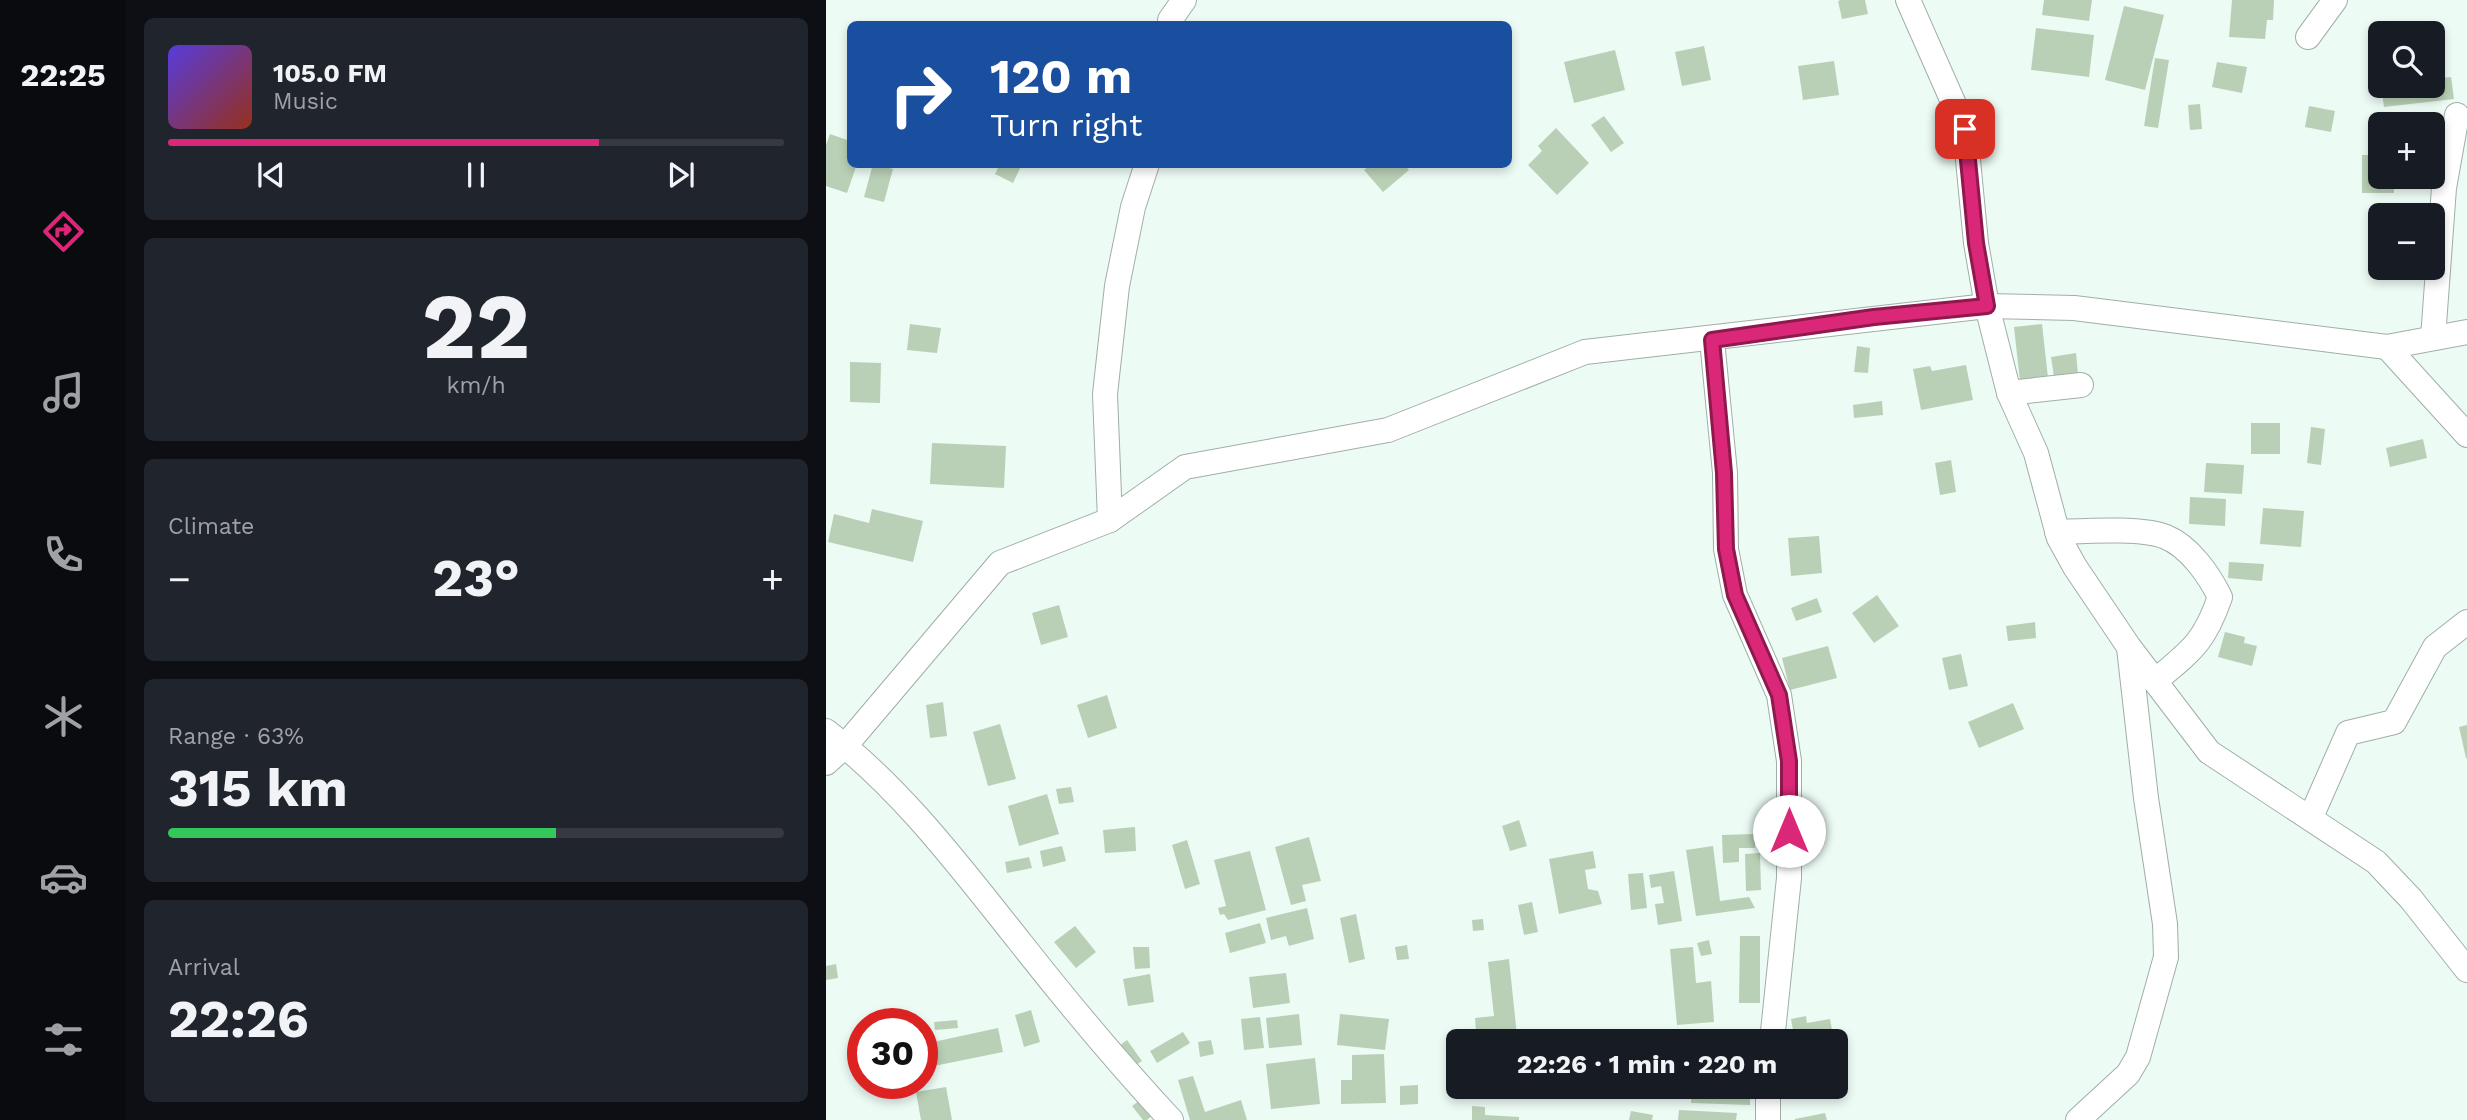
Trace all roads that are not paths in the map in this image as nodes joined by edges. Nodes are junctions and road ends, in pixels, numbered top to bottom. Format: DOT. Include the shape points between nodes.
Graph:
graph roads {
  1 [pos="1184,0"];
  2 [pos="1908,0"];
  3 [pos="2331,2"];
  4 [pos="1170,21"];
  5 [pos="2308,37"];
  6 [pos="2457,115"];
  7 [pos="1146,168"];
  8 [pos="1987,306"];
  9 [pos="2467,332"];
  10 [pos="2433,338"];
  11 [pos="1712,340"];
  12 [pos="2387,347"];
  13 [pos="2081,385"];
  14 [pos="2009,393"];
  15 [pos="2467,435"];
  16 [pos="1110,520"];
  17 [pos="2057,532"];
  18 [pos="2467,622"];
  19 [pos="2129,647"];
  20 [pos="2155,681"];
  21 [pos="836,738"];
  22 [pos="826,763"];
  23 [pos="2311,817"];
  24 [pos="2467,971"];
  25 [pos="1773,1029"];
  26 [pos="1768,1099"];
  27 [pos="1171,1120"];
  28 [pos="1768,1120"];
  29 [pos="2078,1120"];
  1 -- 4 [label="street"];
  2 -- 8 [label="street" via="1965,129"];
  3 -- 5 [label="street"];
  6 -- 10 [label="street" via="2444,188"];
  7 -- 16 [label="street" via="1117,286 1105,394"];
  8 -- 11 [label="street"];
  8 -- 12 [label="street" via="2074,309"];
  8 -- 14 [label="street"];
  9 -- 10 [label="street"];
  10 -- 12 [label="street"];
  11 -- 16 [label="street" via="1585,352 1388,430 1185,467"];
  11 -- 25 [label="street" via="1726,549 1735,595 1779,695 1789,761 1789,878"];
  12 -- 15 [label="street"];
  13 -- 14 [label="street"];
  14 -- 17 [label="street" via="2036,453"];
  16 -- 21 [label="street" via="1000,563"];
  17 -- 19 [label="street"];
  17 -- 20 [label="street" via="2112,530 2167,537 2206,569 2220,597 2208,631"];
  18 -- 23 [label="street" via="2435,647 2393,722 2348,733"];
  19 -- 20 [label="street"];
  19 -- 29 [label="street" via="2166,957 2138,1057 2128,1074"];
  20 -- 23 [label="street" via="2209,752"];
  21 -- 22 [label="street"];
  21 -- 27 [label="street" via="924,822"];
  23 -- 24 [label="street" via="2376,862"];
  26 -- 28 [label="street"];
}
